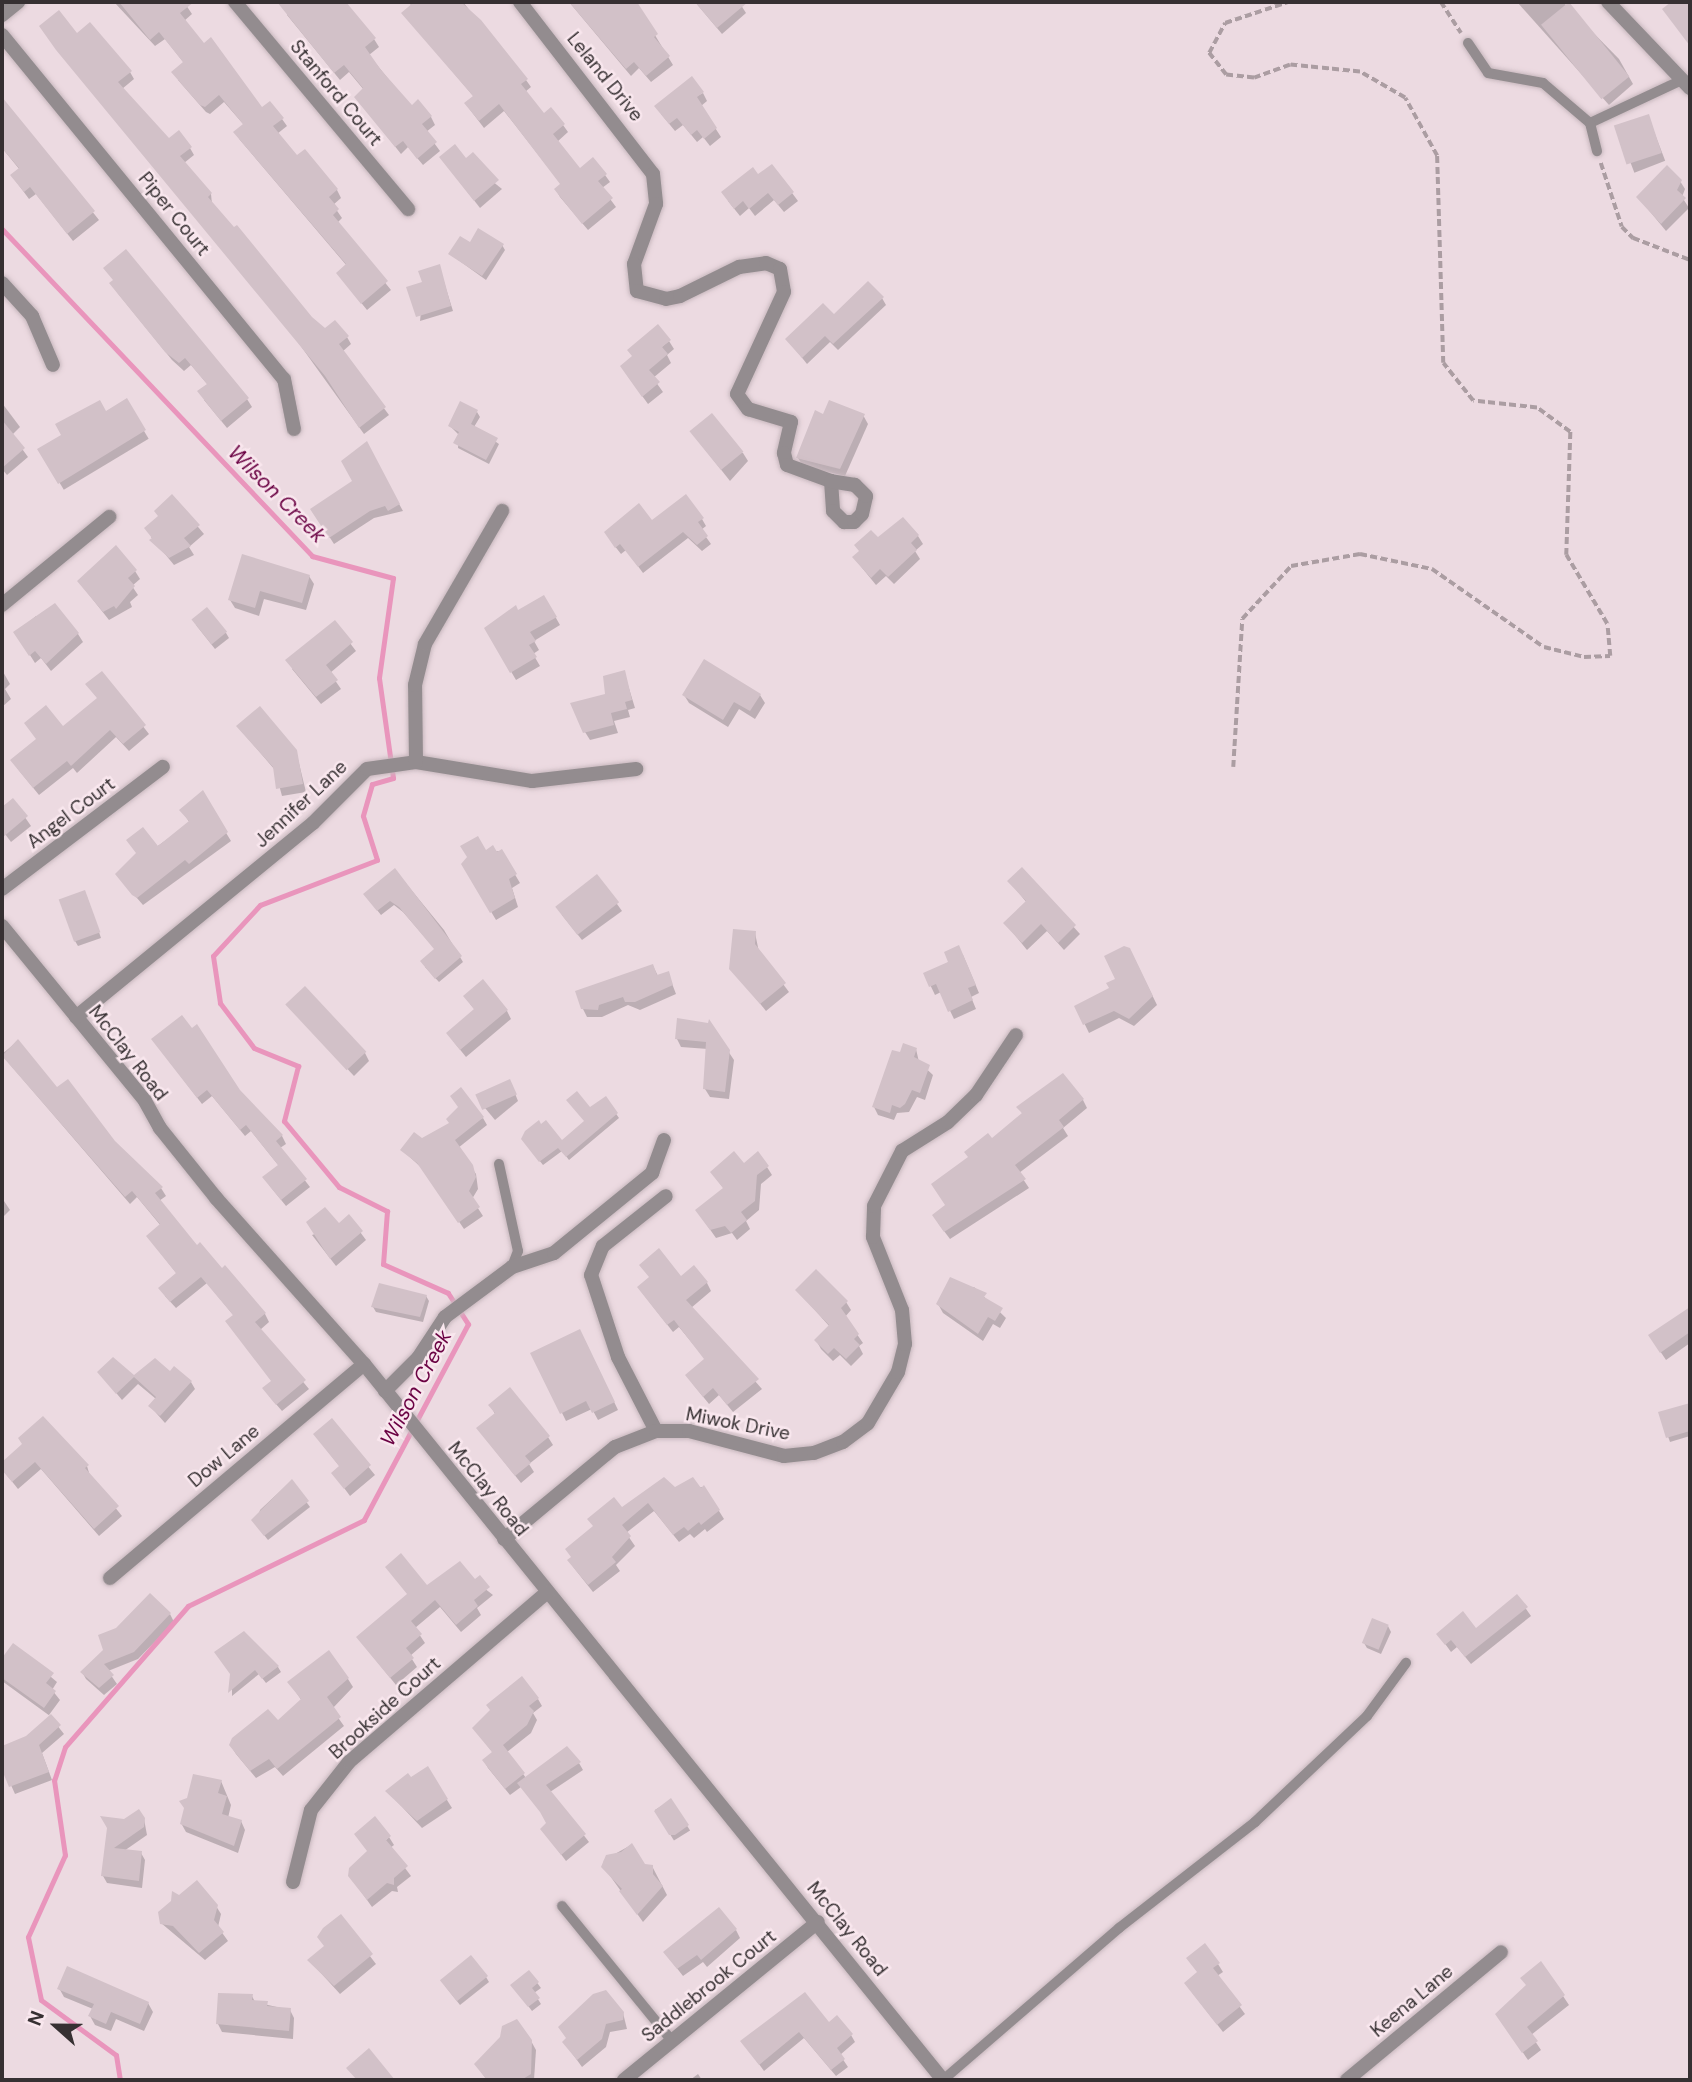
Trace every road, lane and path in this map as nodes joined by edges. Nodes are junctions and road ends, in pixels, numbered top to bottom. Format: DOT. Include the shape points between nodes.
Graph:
graph roads {
  1 [pos="18,2"];
  2 [pos="235,2"];
  3 [pos="520,2"];
  4 [pos="1288,2"];
  5 [pos="1440,2"];
  6 [pos="1608,2"];
  7 [pos="2,15"];
  8 [pos="2,35"];
  9 [pos="1468,43"];
  10 [pos="1686,84"];
  11 [pos="1590,123"];
  12 [pos="1597,151"];
  13 [pos="408,209"];
  14 [pos="1690,260"];
  15 [pos="2,283"];
  16 [pos="53,365"];
  17 [pos="293,429"];
  18 [pos="831,481"];
  19 [pos="502,511"];
  20 [pos="109,517"];
  21 [pos="2,604"];
  22 [pos="410,763"];
  23 [pos="163,767"];
  24 [pos="1233,767"];
  25 [pos="636,769"];
  26 [pos="2,889"];
  27 [pos="2,926"];
  28 [pos="76,1017"];
  29 [pos="1016,1035"];
  30 [pos="664,1140"];
  31 [pos="499,1164"];
  32 [pos="666,1196"];
  33 [pos="512,1267"];
  34 [pos="364,1364"];
  35 [pos="385,1391"];
  36 [pos="656,1431"];
  37 [pos="504,1538"];
  38 [pos="110,1578"];
  39 [pos="547,1592"];
  40 [pos="1406,1663"];
  41 [pos="293,1882"];
  42 [pos="562,1906"];
  43 [pos="818,1922"];
  44 [pos="1501,1952"];
  45 [pos="672,2041"];
  46 [pos="626,2080"];
  47 [pos="943,2080"];
  48 [pos="1347,2080"];
  1 -- 7 [label="street"];
  2 -- 13 [label="street, Stanford Court"];
  3 -- 18 [label="street, Leland Drive" via="653,174 656,204 634,264 637,291 673,298 739,267 766,263 780,269 784,292 737,394 748,409 791,422 786,465"];
  4 -- 24 [label="path" via="1224,23 1209,53 1226,75 1254,78 1290,65 1360,72 1405,98 1437,156 1443,363 1473,401 1536,408 1570,432 1566,555 1607,624 1610,656 1584,657 1544,647 1432,569 1360,554 1291,566 1242,619"];
  5 -- 9 [label="path"];
  6 -- 10 [label="street"];
  8 -- 17 [label="street, Piper Court" via="284,379"];
  9 -- 11 [label="lane" via="1488,73 1543,83"];
  10 -- 11 [label="lane"];
  11 -- 12 [label="lane"];
  12 -- 14 [label="path" via="1622,227 1633,238"];
  15 -- 16 [label="street" via="32,316"];
  19 -- 22 [label="street" via="425,644 415,685"];
  20 -- 21 [label="street"];
  22 -- 25 [label="street, Jennifer Lane" via="532,781"];
  22 -- 28 [label="street, Jennifer Lane" via="368,769 313,823"];
  23 -- 26 [label="street, Angel Court"];
  27 -- 28 [label="street, McClay Road"];
  28 -- 34 [label="street, McClay Road" via="216,1198"];
  29 -- 36 [label="street, Miwok Drive" via="976,1095 948,1122 902,1150 878,1196 873,1237 902,1310 905,1344 898,1372 868,1423 843,1441 814,1453 784,1457 689,1431"];
  30 -- 33 [label="street" via="652,1173 555,1253"];
  31 -- 33 [label="lane" via="518,1251"];
  32 -- 36 [label="street" via="603,1246 591,1275 618,1357"];
  33 -- 35 [label="street" via="445,1317 418,1358"];
  34 -- 35 [label="street, McClay Road"];
  34 -- 38 [label="street, Dow Lane"];
  35 -- 37 [label="street, McClay Road"];
  36 -- 37 [label="street, Miwok Drive" via="615,1447"];
  37 -- 39 [label="street, McClay Road"];
  39 -- 41 [label="street, Brookside Court" via="349,1762 311,1810"];
  39 -- 43 [label="street, McClay Road"];
  40 -- 47 [label="lane" via="1367,1716 1255,1822 1119,1928"];
  42 -- 45 [label="lane"];
  43 -- 45 [label="street, Saddlebrook Court"];
  43 -- 47 [label="street, McClay Road"];
  44 -- 48 [label="street, Keena Lane"];
  45 -- 46 [label="street, Saddlebrook Court"];
}
